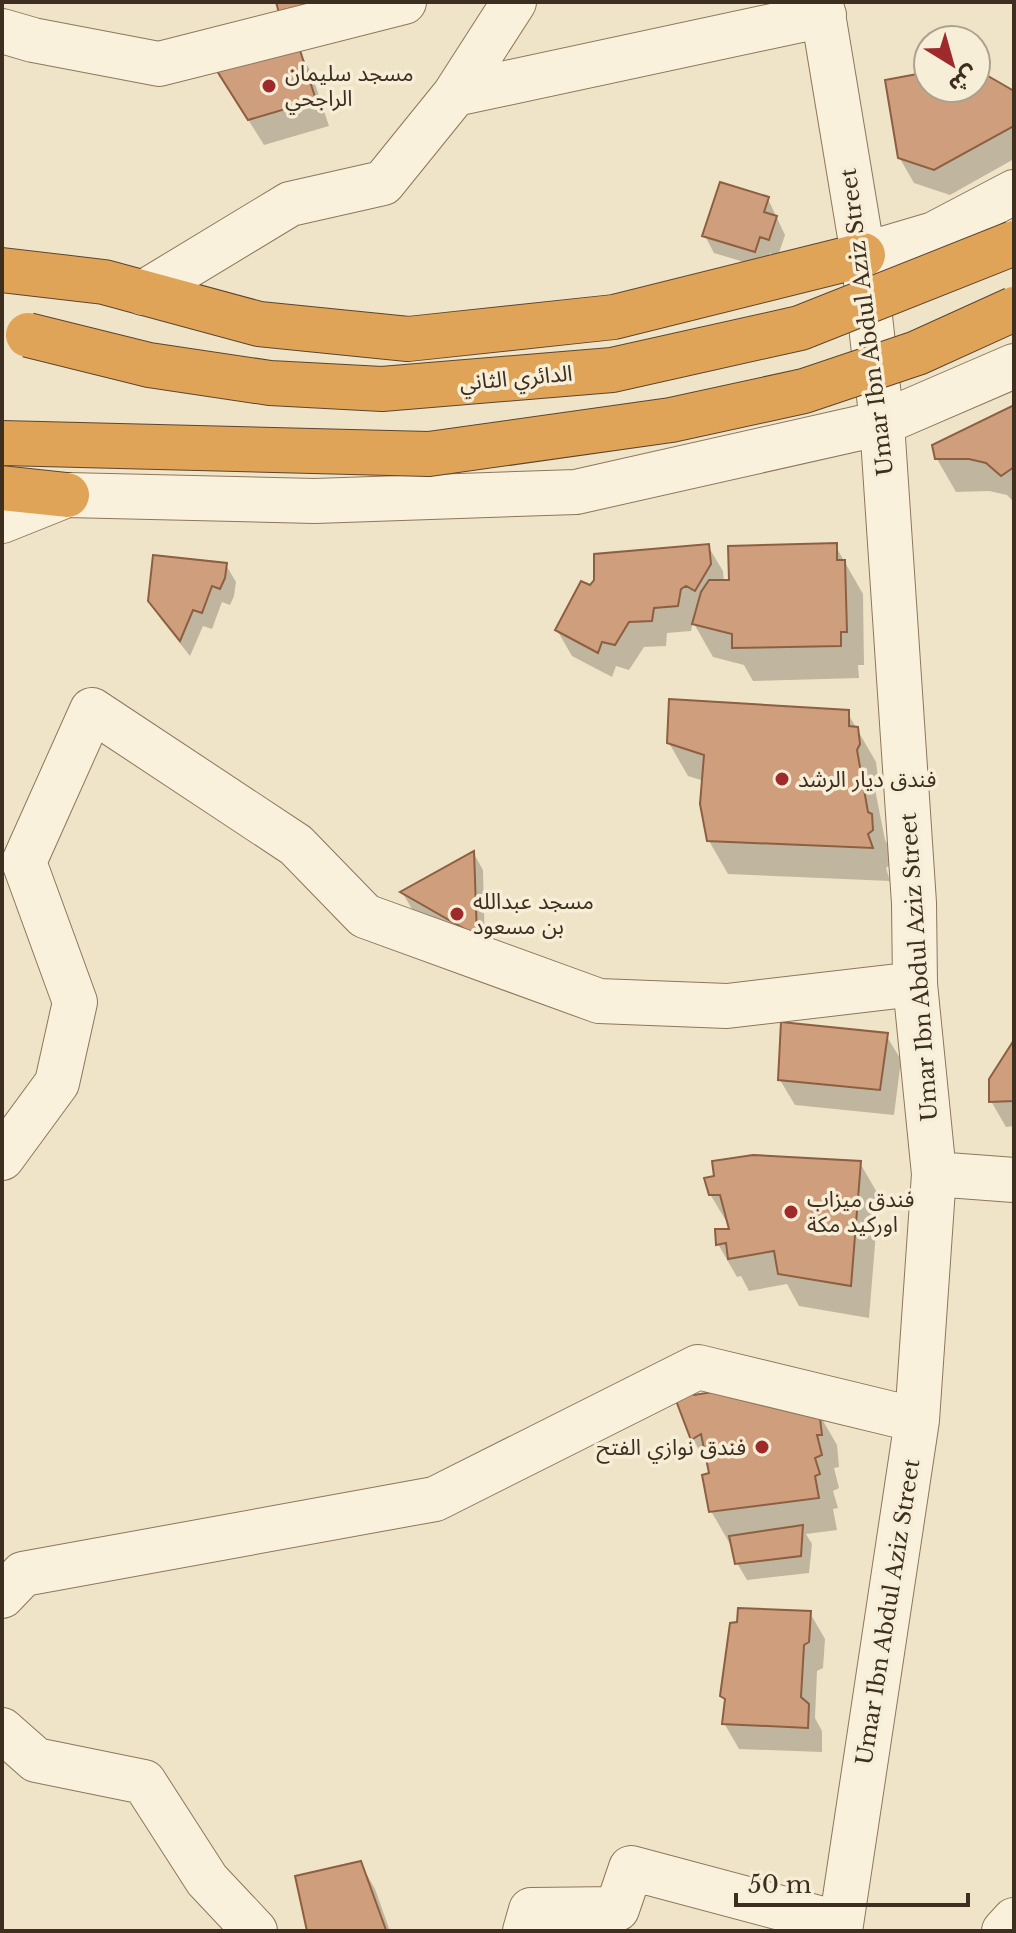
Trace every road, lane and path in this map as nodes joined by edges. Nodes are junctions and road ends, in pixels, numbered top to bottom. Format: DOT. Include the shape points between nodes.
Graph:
graph roads {
  1 [pos="404,2"];
  2 [pos="514,2"];
  3 [pos="823,9"];
  4 [pos="2,31"];
  5 [pos="455,94"];
  6 [pos="1014,192"];
  7 [pos="1014,243"];
  8 [pos="863,255"];
  9 [pos="2,270"];
  10 [pos="143,293"];
  11 [pos="1014,309"];
  12 [pos="15,332"];
  13 [pos="1014,366"];
  14 [pos="882,423"];
  15 [pos="2,443"];
  16 [pos="2,488"];
  17 [pos="67,495"];
  18 [pos="2,521"];
  19 [pos="915,984"];
  20 [pos="2,1158"];
  21 [pos="934,1174"];
  22 [pos="1014,1180"];
  23 [pos="917,1420"];
  24 [pos="2,1596"];
  25 [pos="2,1730"];
  26 [pos="1014,1920"];
  27 [pos="840,1927"];
  28 [pos="255,1931"];
  29 [pos="525,1931"];
  30 [pos="1004,1931"];
  1 -- 4 [label="street" via="159,64"];
  2 -- 5 [label="street"];
  3 -- 5 [label="street"];
  3 -- 8 [label="street, Umar Ibn Abdul Aziz Street"];
  5 -- 10 [label="street" via="383,183 290,204"];
  6 -- 8 [label="street" via="934,234"];
  7 -- 12 [label="highway, الدائري الثاني, bridge" via="800,328 612,370 382,389 270,383 149,365"];
  8 -- 10 [label="highway" via="614,317 408,339 259,324"];
  8 -- 14 [label="street, Umar Ibn Abdul Aziz Street"];
  9 -- 10 [label="highway" via="104,282"];
  11 -- 15 [label="highway, bridge" via="917,353 804,391 671,420 429,454"];
  13 -- 14 [label="street"];
  14 -- 17 [label="street" via="576,492 315,501"];
  14 -- 19 [label="street, Umar Ibn Abdul Aziz Street"];
  16 -- 17 [label="highway"];
  17 -- 18 [label="street"];
  19 -- 20 [label="street" via="727,1006 599,1001 365,916 296,845 92,710 24,862 75,1002 57,1083"];
  19 -- 21 [label="street, Umar Ibn Abdul Aziz Street"];
  21 -- 22 [label="street"];
  21 -- 23 [label="street, Umar Ibn Abdul Aziz Street"];
  23 -- 24 [label="street" via="698,1367 435,1499 23,1574"];
  23 -- 27 [label="street, Umar Ibn Abdul Aziz Street"];
  25 -- 28 [label="street" via="36,1760 144,1782 207,1880"];
  26 -- 30 [label="street"];
  27 -- 29 [label="street" via="631,1868 617,1909 531,1910"];
}
